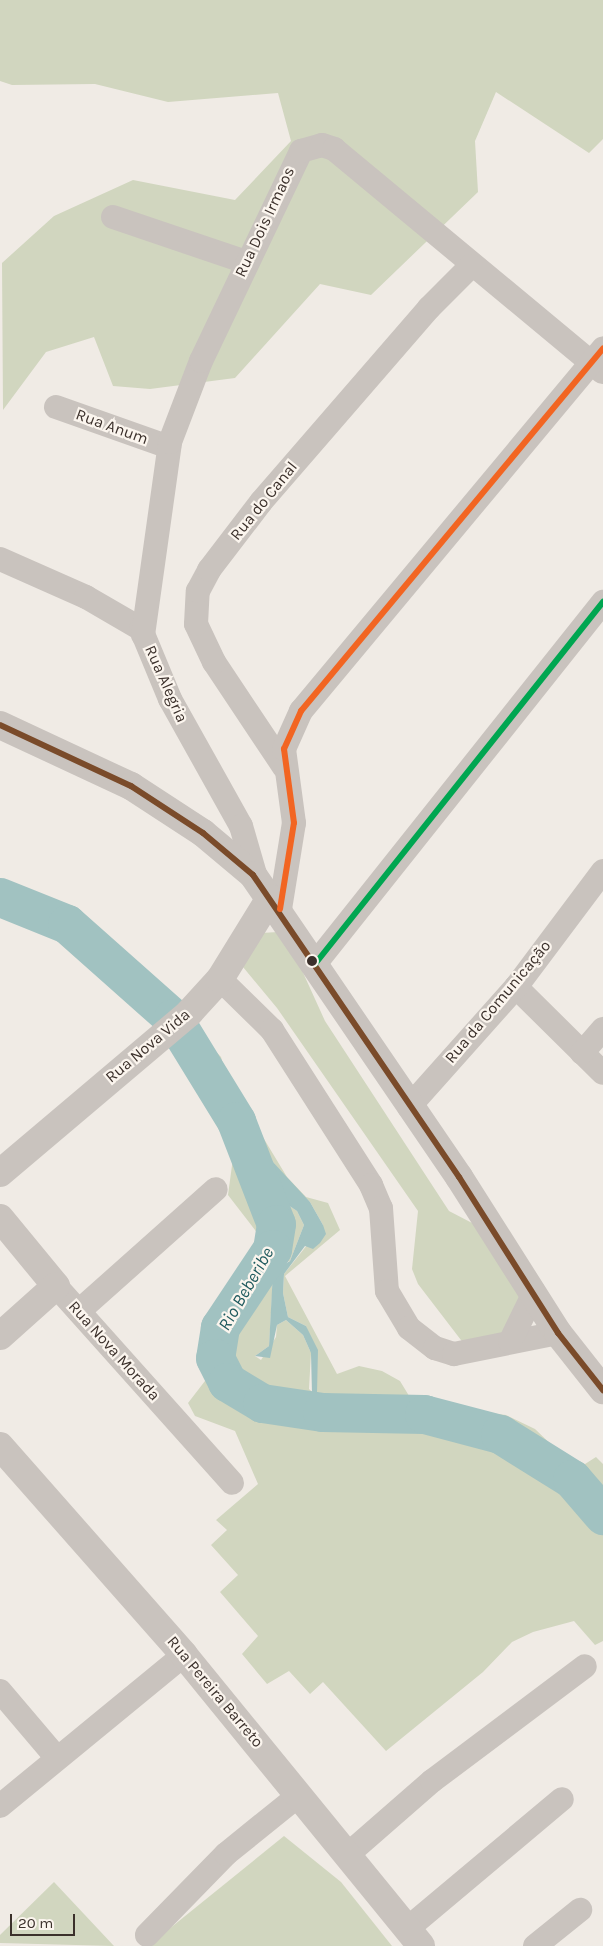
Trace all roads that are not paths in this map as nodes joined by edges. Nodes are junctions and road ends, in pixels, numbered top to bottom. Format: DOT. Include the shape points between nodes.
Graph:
graph roads {
  1 [pos="113,218"];
  2 [pos="246,262"];
  3 [pos="471,266"];
  4 [pos="599,361"];
  5 [pos="56,407"];
  6 [pos="169,447"];
  7 [pos="0,559"];
  8 [pos="603,602"];
  9 [pos="144,635"];
  10 [pos="0,725"];
  11 [pos="284,767"];
  12 [pos="603,871"];
  13 [pos="269,896"];
  14 [pos="315,964"];
  15 [pos="220,979"];
  16 [pos="516,986"];
  17 [pos="603,1029"];
  18 [pos="582,1053"];
  19 [pos="603,1073"];
  20 [pos="409,1107"];
  21 [pos="0,1173"];
  22 [pos="216,1189"];
  23 [pos="0,1218"];
  24 [pos="56,1286"];
  25 [pos="534,1294"];
  26 [pos="79,1311"];
  27 [pos="558,1333"];
  28 [pos="0,1336"];
  29 [pos="510,1342"];
  30 [pos="603,1390"];
  31 [pos="0,1446"];
  32 [pos="232,1483"];
  33 [pos="184,1655"];
  34 [pos="585,1666"];
  35 [pos="0,1691"];
  36 [pos="56,1758"];
  37 [pos="299,1795"];
  38 [pos="562,1799"];
  39 [pos="0,1806"];
  40 [pos="346,1856"];
  41 [pos="580,1910"];
  42 [pos="147,1935"];
  43 [pos="414,1938"];
  44 [pos="535,1946"];
  1 -- 2 [label="street"];
  2 -- 3 [label="street, Rua Dois Irmaos" via="290,167 301,151 322,145 334,150 392,195"];
  2 -- 6 [label="street, Rua Dois Irmaos"];
  3 -- 4 [label="street, Rua Dois Irmaos"];
  3 -- 11 [label="street, Rua do Canal" via="428,308 262,502 209,570 198,591 196,624 214,662"];
  4 -- 11 [label="street" via="301,711 284,749"];
  5 -- 6 [label="street, Rua Anum"];
  6 -- 9 [label="street, Rua Dois Irmaos"];
  7 -- 9 [label="street, Rua Alegria" via="124,617"];
  8 -- 14 [label="street"];
  9 -- 13 [label="street, Rua Alegria" via="170,700 240,826"];
  10 -- 13 [label="street" via="131,786 203,833"];
  11 -- 13 [label="street" via="294,824"];
  12 -- 16 [label="street, Rua da Comunicação"];
  13 -- 14 [label="street"];
  13 -- 15 [label="street, Rua Nova Vida"];
  14 -- 20 [label="street"];
  15 -- 21 [label="street, Rua Nova Vida" via="162,1037"];
  15 -- 29 [label="street" via="272,1030 371,1185 380,1208 382,1268 399,1317 435,1348 454,1354"];
  16 -- 18 [label="street"];
  16 -- 20 [label="street, Rua da Comunicação"];
  17 -- 18 [label="street"];
  18 -- 19 [label="street"];
  20 -- 25 [label="street"];
  22 -- 26 [label="street"];
  23 -- 24 [label="street, Rua Nova Morada"];
  24 -- 26 [label="street, Rua Nova Morada"];
  24 -- 28 [label="street"];
  25 -- 27 [label="street"];
  25 -- 29 [label="street"];
  26 -- 32 [label="street, Rua Nova Morada"];
  27 -- 29 [label="street"];
  27 -- 30 [label="street"];
  31 -- 33 [label="street, Rua Pereira Barreto"];
  33 -- 36 [label="street"];
  33 -- 37 [label="street, Rua Pereira Barreto"];
  34 -- 40 [label="street" via="432,1781"];
  35 -- 36 [label="street"];
  36 -- 39 [label="street"];
  37 -- 40 [label="street, Rua Pereira Barreto"];
  37 -- 42 [label="street" via="226,1854"];
  38 -- 43 [label="street"];
  40 -- 43 [label="street, Rua Pereira Barreto"];
  41 -- 44 [label="street"];
}
